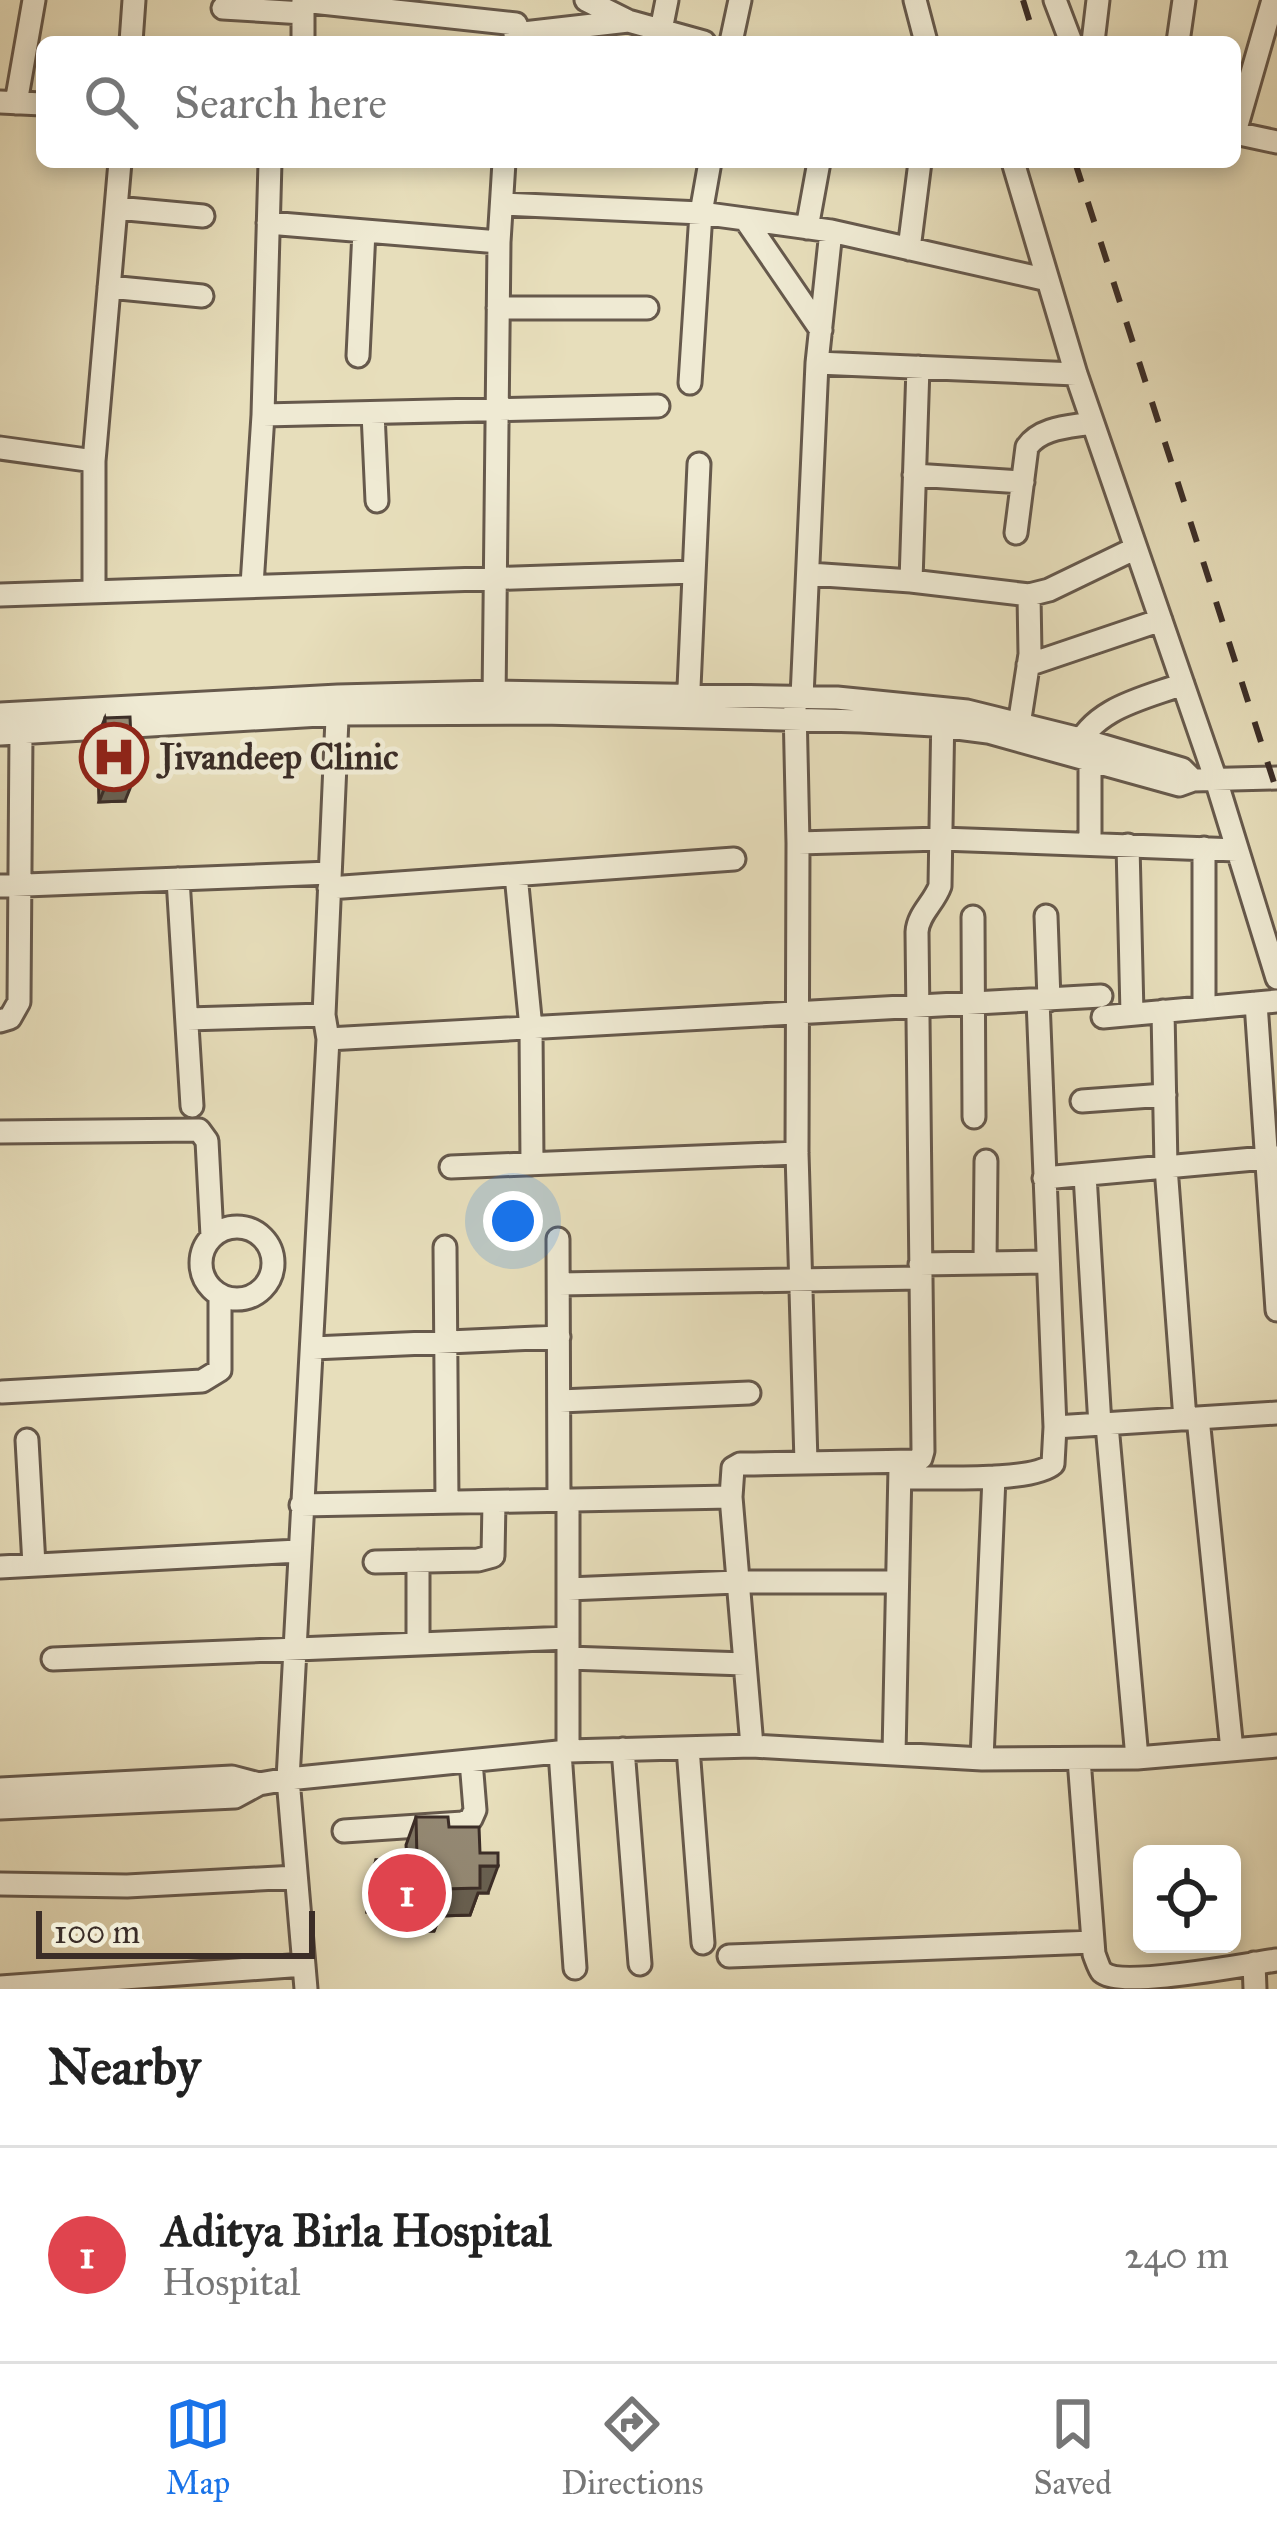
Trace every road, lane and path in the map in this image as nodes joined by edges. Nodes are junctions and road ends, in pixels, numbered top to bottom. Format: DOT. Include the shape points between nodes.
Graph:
graph roads {
  1 [pos="34,0"];
  2 [pos="134,0"];
  3 [pos="518,0"];
  4 [pos="586,0"];
  5 [pos="667,0"];
  6 [pos="740,0"];
  7 [pos="915,0"];
  8 [pos="1055,0"];
  9 [pos="1099,0"];
  10 [pos="1184,0"];
  11 [pos="1273,0"];
  12 [pos="303,5"];
  13 [pos="396,6"];
  14 [pos="223,8"];
  15 [pos="628,21"];
  16 [pos="661,30"];
  17 [pos="516,33"];
  18 [pos="131,36"];
  19 [pos="303,36"];
  20 [pos="682,36"];
  21 [pos="732,36"];
  22 [pos="924,36"];
  23 [pos="1069,36"];
  24 [pos="1094,36"];
  25 [pos="1179,36"];
  26 [pos="8,102"];
  27 [pos="1241,111"];
  28 [pos="1241,133"];
  29 [pos="1277,142"];
  30 [pos="119,168"];
  31 [pos="270,168"];
  32 [pos="504,168"];
  33 [pos="709,168"];
  34 [pos="817,168"];
  35 [pos="919,168"];
  36 [pos="1014,168"];
  37 [pos="502,204"];
  38 [pos="116,208"];
  39 [pos="701,213"];
  40 [pos="203,215"];
  41 [pos="745,219"];
  42 [pos="268,223"];
  43 [pos="807,228"];
  44 [pos="364,231"];
  45 [pos="831,231"];
  46 [pos="499,242"];
  47 [pos="909,249"];
  48 [pos="1048,280"];
  49 [pos="109,287"];
  50 [pos="202,296"];
  51 [pos="498,308"];
  52 [pos="647,308"];
  53 [pos="821,330"];
  54 [pos="358,356"];
  55 [pos="817,363"];
  56 [pos="918,367"];
  57 [pos="1076,374"];
  58 [pos="690,383"];
  59 [pos="658,406"];
  60 [pos="498,410"];
  61 [pos="373,413"];
  62 [pos="263,415"];
  63 [pos="1093,422"];
  64 [pos="0,448"];
  65 [pos="94,461"];
  66 [pos="699,464"];
  67 [pos="914,475"];
  68 [pos="1023,482"];
  69 [pos="377,501"];
  70 [pos="1016,533"];
  71 [pos="1136,548"];
  72 [pos="694,572"];
  73 [pos="809,574"];
  74 [pos="495,577"];
  75 [pos="910,581"];
  76 [pos="253,585"];
  77 [pos="94,591"];
  78 [pos="0,595"];
  79 [pos="1029,595"];
  80 [pos="1161,620"];
  81 [pos="1028,664"];
  82 [pos="1183,684"];
  83 [pos="494,703"];
  84 [pos="337,705"];
  85 [pos="798,705"];
  86 [pos="688,706"];
  87 [pos="0,714"];
  88 [pos="146,716"];
  89 [pos="943,717"];
  90 [pos="1018,725"];
  91 [pos="10,734"];
  92 [pos="1081,753"];
  93 [pos="1277,778"];
  94 [pos="1216,779"];
  95 [pos="941,839"];
  96 [pos="798,843"];
  97 [pos="1090,843"];
  98 [pos="1128,844"];
  99 [pos="1204,848"];
  100 [pos="1238,850"];
  101 [pos="734,859"];
  102 [pos="516,874"];
  103 [pos="178,879"];
  104 [pos="330,880"];
  105 [pos="11,886"];
  106 [pos="1046,916"];
  107 [pos="974,917"];
  108 [pos="1277,978"];
  109 [pos="1044,1000"];
  110 [pos="1266,1002"];
  111 [pos="975,1004"];
  112 [pos="920,1006"];
  113 [pos="1204,1008"];
  114 [pos="1163,1011"];
  115 [pos="796,1013"];
  116 [pos="1132,1014"];
  117 [pos="324,1015"];
  118 [pos="187,1019"];
  119 [pos="0,1021"];
  120 [pos="531,1028"];
  121 [pos="328,1039"];
  122 [pos="1165,1095"];
  123 [pos="1082,1102"];
  124 [pos="192,1106"];
  125 [pos="974,1117"];
  126 [pos="0,1132"];
  127 [pos="797,1153"];
  128 [pos="1272,1158"];
  129 [pos="986,1161"];
  130 [pos="532,1164"];
  131 [pos="451,1167"];
  132 [pos="1166,1168"];
  133 [pos="1085,1174"];
  134 [pos="1044,1178"];
  135 [pos="212,1236"];
  136 [pos="559,1239"];
  137 [pos="445,1247"];
  138 [pos="274,1259"];
  139 [pos="317,1259"];
  140 [pos="1046,1262"];
  141 [pos="985,1263"];
  142 [pos="920,1271"];
  143 [pos="799,1279"];
  144 [pos="559,1284"];
  145 [pos="220,1296"];
  146 [pos="1277,1310"];
  147 [pos="559,1337"];
  148 [pos="444,1342"];
  149 [pos="313,1348"];
  150 [pos="2,1392"];
  151 [pos="749,1393"];
  152 [pos="560,1401"];
  153 [pos="1277,1413"];
  154 [pos="1192,1419"];
  155 [pos="1103,1425"];
  156 [pos="1055,1426"];
  157 [pos="27,1440"];
  158 [pos="806,1462"];
  159 [pos="900,1469"];
  160 [pos="994,1477"];
  161 [pos="730,1498"];
  162 [pos="564,1500"];
  163 [pos="447,1502"];
  164 [pos="494,1502"];
  165 [pos="301,1505"];
  166 [pos="298,1551"];
  167 [pos="418,1561"];
  168 [pos="375,1562"];
  169 [pos="34,1565"];
  170 [pos="0,1567"];
  171 [pos="737,1582"];
  172 [pos="896,1582"];
  173 [pos="568,1588"];
  174 [pos="418,1644"];
  175 [pos="568,1648"];
  176 [pos="293,1650"];
  177 [pos="53,1659"];
  178 [pos="745,1664"];
  179 [pos="752,1746"];
  180 [pos="1277,1746"];
  181 [pos="688,1748"];
  182 [pos="623,1749"];
  183 [pos="1232,1750"];
  184 [pos="564,1752"];
  185 [pos="894,1754"];
  186 [pos="1137,1758"];
  187 [pos="982,1759"];
  188 [pos="1079,1759"];
  189 [pos="471,1762"];
  190 [pos="288,1779"];
  191 [pos="259,1784"];
  192 [pos="0,1789"];
  193 [pos="0,1808"];
  194 [pos="344,1831"];
  195 [pos="296,1877"];
  196 [pos="0,1883"];
  197 [pos="1093,1942"];
  198 [pos="704,1943"];
  199 [pos="729,1956"];
  200 [pos="1266,1962"];
  201 [pos="640,1964"];
  202 [pos="304,1965"];
  203 [pos="575,1968"];
  204 [pos="231,1980"];
  205 [pos="174,1982"];
  206 [pos="1152,1983"];
  207 [pos="115,1984"];
  208 [pos="56,1986"];
  209 [pos="0,1987"];
  210 [pos="306,1989"];
  211 [pos="1255,1989"];
  1 -- 26 [label="street"];
  2 -- 18 [label="street"];
  3 -- 17 [label="street"];
  4 -- 15 [label="street"];
  5 -- 16 [label="street"];
  6 -- 21 [label="street"];
  7 -- 22 [label="street"];
  8 -- 23 [label="street"];
  9 -- 24 [label="street"];
  10 -- 25 [label="street"];
  11 -- 27 [label="street"];
  12 -- 13 [label="street"];
  12 -- 14 [label="street"];
  12 -- 19 [label="street"];
  13 -- 17 [label="street"];
  15 -- 16 [label="street"];
  15 -- 17 [label="street"];
  16 -- 20 [label="street"];
  28 -- 29 [label="street"];
  30 -- 38 [label="street"];
  31 -- 42 [label="street"];
  32 -- 37 [label="street"];
  33 -- 39 [label="street"];
  34 -- 43 [label="street"];
  35 -- 47 [label="street"];
  36 -- 48 [label="street"];
  37 -- 39 [label="street"];
  37 -- 46 [label="street"];
  38 -- 40 [label="street"];
  38 -- 49 [label="street"];
  39 -- 41 [label="street"];
  39 -- 58 [label="street"];
  41 -- 43 [label="street"];
  41 -- 53 [label="street"];
  42 -- 44 [label="street"];
  42 -- 62 [label="street"];
  43 -- 45 [label="street"];
  44 -- 46 [label="street"];
  44 -- 54 [label="street"];
  45 -- 47 [label="street"];
  45 -- 53 [label="street"];
  46 -- 51 [label="street"];
  47 -- 48 [label="street"];
  48 -- 57 [label="street"];
  49 -- 50 [label="street"];
  49 -- 65 [label="street"];
  51 -- 52 [label="street"];
  51 -- 60 [label="street"];
  53 -- 55 [label="street"];
  55 -- 56 [label="street"];
  55 -- 73 [label="street"];
  56 -- 57 [label="street"];
  56 -- 67 [label="street"];
  57 -- 63 [label="street"];
  59 -- 60 [label="street"];
  60 -- 61 [label="street"];
  60 -- 74 [label="street"];
  61 -- 62 [label="street"];
  61 -- 69 [label="street"];
  62 -- 76 [label="street"];
  63 -- 68 [label="street" via="1034,437"];
  63 -- 71 [label="street"];
  64 -- 65 [label="street"];
  65 -- 77 [label="street"];
  66 -- 72 [label="street"];
  67 -- 68 [label="street"];
  67 -- 75 [label="street"];
  68 -- 70 [label="street"];
  71 -- 79 [label="street"];
  71 -- 80 [label="street"];
  72 -- 74 [label="street"];
  72 -- 86 [label="street"];
  73 -- 75 [label="street"];
  73 -- 85 [label="street"];
  74 -- 76 [label="street"];
  74 -- 83 [label="street"];
  75 -- 79 [label="street"];
  76 -- 77 [label="street"];
  77 -- 78 [label="street"];
  79 -- 81 [label="street"];
  80 -- 81 [label="street"];
  80 -- 82 [label="street"];
  81 -- 90 [label="street"];
  82 -- 92 [label="street" via="1108,712 1090,726"];
  82 -- 94 [label="street"];
  83 -- 84 [label="street"];
  83 -- 86 [label="street"];
  84 -- 88 [label="street"];
  84 -- 104 [label="street"];
  85 -- 86 [label="street"];
  85 -- 89 [label="street" via="836,698"];
  85 -- 96 [label="street"];
  87 -- 88 [label="street"];
  88 -- 91 [label="street"];
  89 -- 90 [label="street" via="967,711"];
  89 -- 92 [label="street"];
  89 -- 95 [label="street"];
  90 -- 92 [label="street"];
  91 -- 105 [label="street"];
  92 -- 94 [label="street"];
  92 -- 97 [label="street"];
  93 -- 94 [label="street"];
  94 -- 100 [label="street"];
  95 -- 96 [label="street"];
  95 -- 97 [label="street"];
  95 -- 112 [label="street" via="940,886 917,924"];
  96 -- 115 [label="street"];
  97 -- 98 [label="street"];
  98 -- 99 [label="street"];
  98 -- 116 [label="street"];
  99 -- 100 [label="street"];
  99 -- 113 [label="street"];
  100 -- 108 [label="street"];
  101 -- 102 [label="street"];
  102 -- 104 [label="street"];
  102 -- 120 [label="street"];
  103 -- 104 [label="street"];
  103 -- 105 [label="street"];
  103 -- 118 [label="street"];
  104 -- 117 [label="street"];
  105 -- 119 [label="street" via="19,1002"];
  106 -- 109 [label="street"];
  107 -- 111 [label="street"];
  109 -- 111 [label="street"];
  109 -- 116 [label="street"];
  109 -- 134 [label="street"];
  110 -- 113 [label="street"];
  110 -- 128 [label="street"];
  111 -- 112 [label="street"];
  111 -- 125 [label="street"];
  112 -- 115 [label="street"];
  112 -- 142 [label="street"];
  113 -- 114 [label="street"];
  114 -- 116 [label="street"];
  114 -- 122 [label="street"];
  115 -- 120 [label="street"];
  115 -- 127 [label="street"];
  117 -- 118 [label="street"];
  117 -- 121 [label="street"];
  118 -- 124 [label="street"];
  120 -- 121 [label="street"];
  120 -- 130 [label="street"];
  121 -- 139 [label="street"];
  122 -- 123 [label="street"];
  122 -- 132 [label="street"];
  126 -- 135 [label="street" via="199,1130 207,1141"];
  127 -- 130 [label="street"];
  127 -- 143 [label="street"];
  128 -- 132 [label="street"];
  128 -- 146 [label="street"];
  129 -- 141 [label="street"];
  130 -- 131 [label="street"];
  132 -- 133 [label="street"];
  132 -- 154 [label="street"];
  133 -- 134 [label="street"];
  133 -- 155 [label="street"];
  134 -- 140 [label="street"];
  135 -- 138 [label="street" via="233,1227 255,1231"];
  135 -- 145 [label="street" via="200,1263"];
  136 -- 144 [label="street"];
  137 -- 148 [label="street"];
  138 -- 139 [label="street"];
  138 -- 145 [label="street" via="269,1281 253,1296"];
  139 -- 149 [label="street"];
  140 -- 141 [label="street"];
  140 -- 156 [label="street"];
  141 -- 142 [label="street"];
  142 -- 143 [label="street"];
  142 -- 159 [label="street" via="923,1451"];
  143 -- 144 [label="street"];
  143 -- 158 [label="street"];
  144 -- 147 [label="street"];
  145 -- 150 [label="street" via="220,1370 202,1381"];
  147 -- 148 [label="street"];
  147 -- 152 [label="street"];
  148 -- 149 [label="street"];
  148 -- 163 [label="street"];
  149 -- 165 [label="street"];
  151 -- 152 [label="street"];
  152 -- 162 [label="street"];
  153 -- 154 [label="street"];
  154 -- 155 [label="street"];
  154 -- 183 [label="street"];
  155 -- 156 [label="street"];
  155 -- 186 [label="street"];
  156 -- 160 [label="street" via="1049,1469"];
  157 -- 169 [label="street"];
  158 -- 159 [label="street"];
  158 -- 161 [label="street" via="740,1464"];
  159 -- 160 [label="street"];
  159 -- 172 [label="street"];
  160 -- 187 [label="street"];
  161 -- 162 [label="street"];
  161 -- 171 [label="street"];
  162 -- 164 [label="street"];
  162 -- 173 [label="street"];
  163 -- 164 [label="street"];
  163 -- 165 [label="street"];
  164 -- 167 [label="street" via="493,1556"];
  165 -- 166 [label="street"];
  166 -- 169 [label="street"];
  166 -- 176 [label="street"];
  167 -- 168 [label="street"];
  167 -- 174 [label="street"];
  169 -- 170 [label="street"];
  171 -- 172 [label="street"];
  171 -- 173 [label="street"];
  171 -- 178 [label="street"];
  172 -- 185 [label="street"];
  173 -- 175 [label="street"];
  174 -- 175 [label="street"];
  174 -- 176 [label="street"];
  175 -- 178 [label="street"];
  175 -- 184 [label="street"];
  176 -- 177 [label="street"];
  176 -- 190 [label="street"];
  178 -- 179 [label="street"];
  179 -- 181 [label="street"];
  179 -- 185 [label="street"];
  180 -- 183 [label="street"];
  181 -- 182 [label="street"];
  181 -- 198 [label="street"];
  182 -- 184 [label="street"];
  182 -- 201 [label="street"];
  183 -- 186 [label="street"];
  184 -- 189 [label="street"];
  184 -- 203 [label="street"];
  185 -- 187 [label="street"];
  186 -- 188 [label="street"];
  187 -- 188 [label="street"];
  188 -- 197 [label="street"];
  189 -- 190 [label="street"];
  189 -- 194 [label="street" via="471,1819"];
  190 -- 191 [label="street"];
  190 -- 195 [label="street"];
  191 -- 192 [label="street" via="232,1777"];
  191 -- 193 [label="street" via="235,1797"];
  195 -- 196 [label="street"];
  195 -- 202 [label="street"];
  197 -- 199 [label="street"];
  197 -- 206 [label="street" via="1106,1975"];
  200 -- 206 [label="street"];
  200 -- 211 [label="street"];
  202 -- 204 [label="street"];
  202 -- 210 [label="street"];
  204 -- 205 [label="street"];
  205 -- 207 [label="street"];
  207 -- 208 [label="street"];
  208 -- 209 [label="street"];
}
